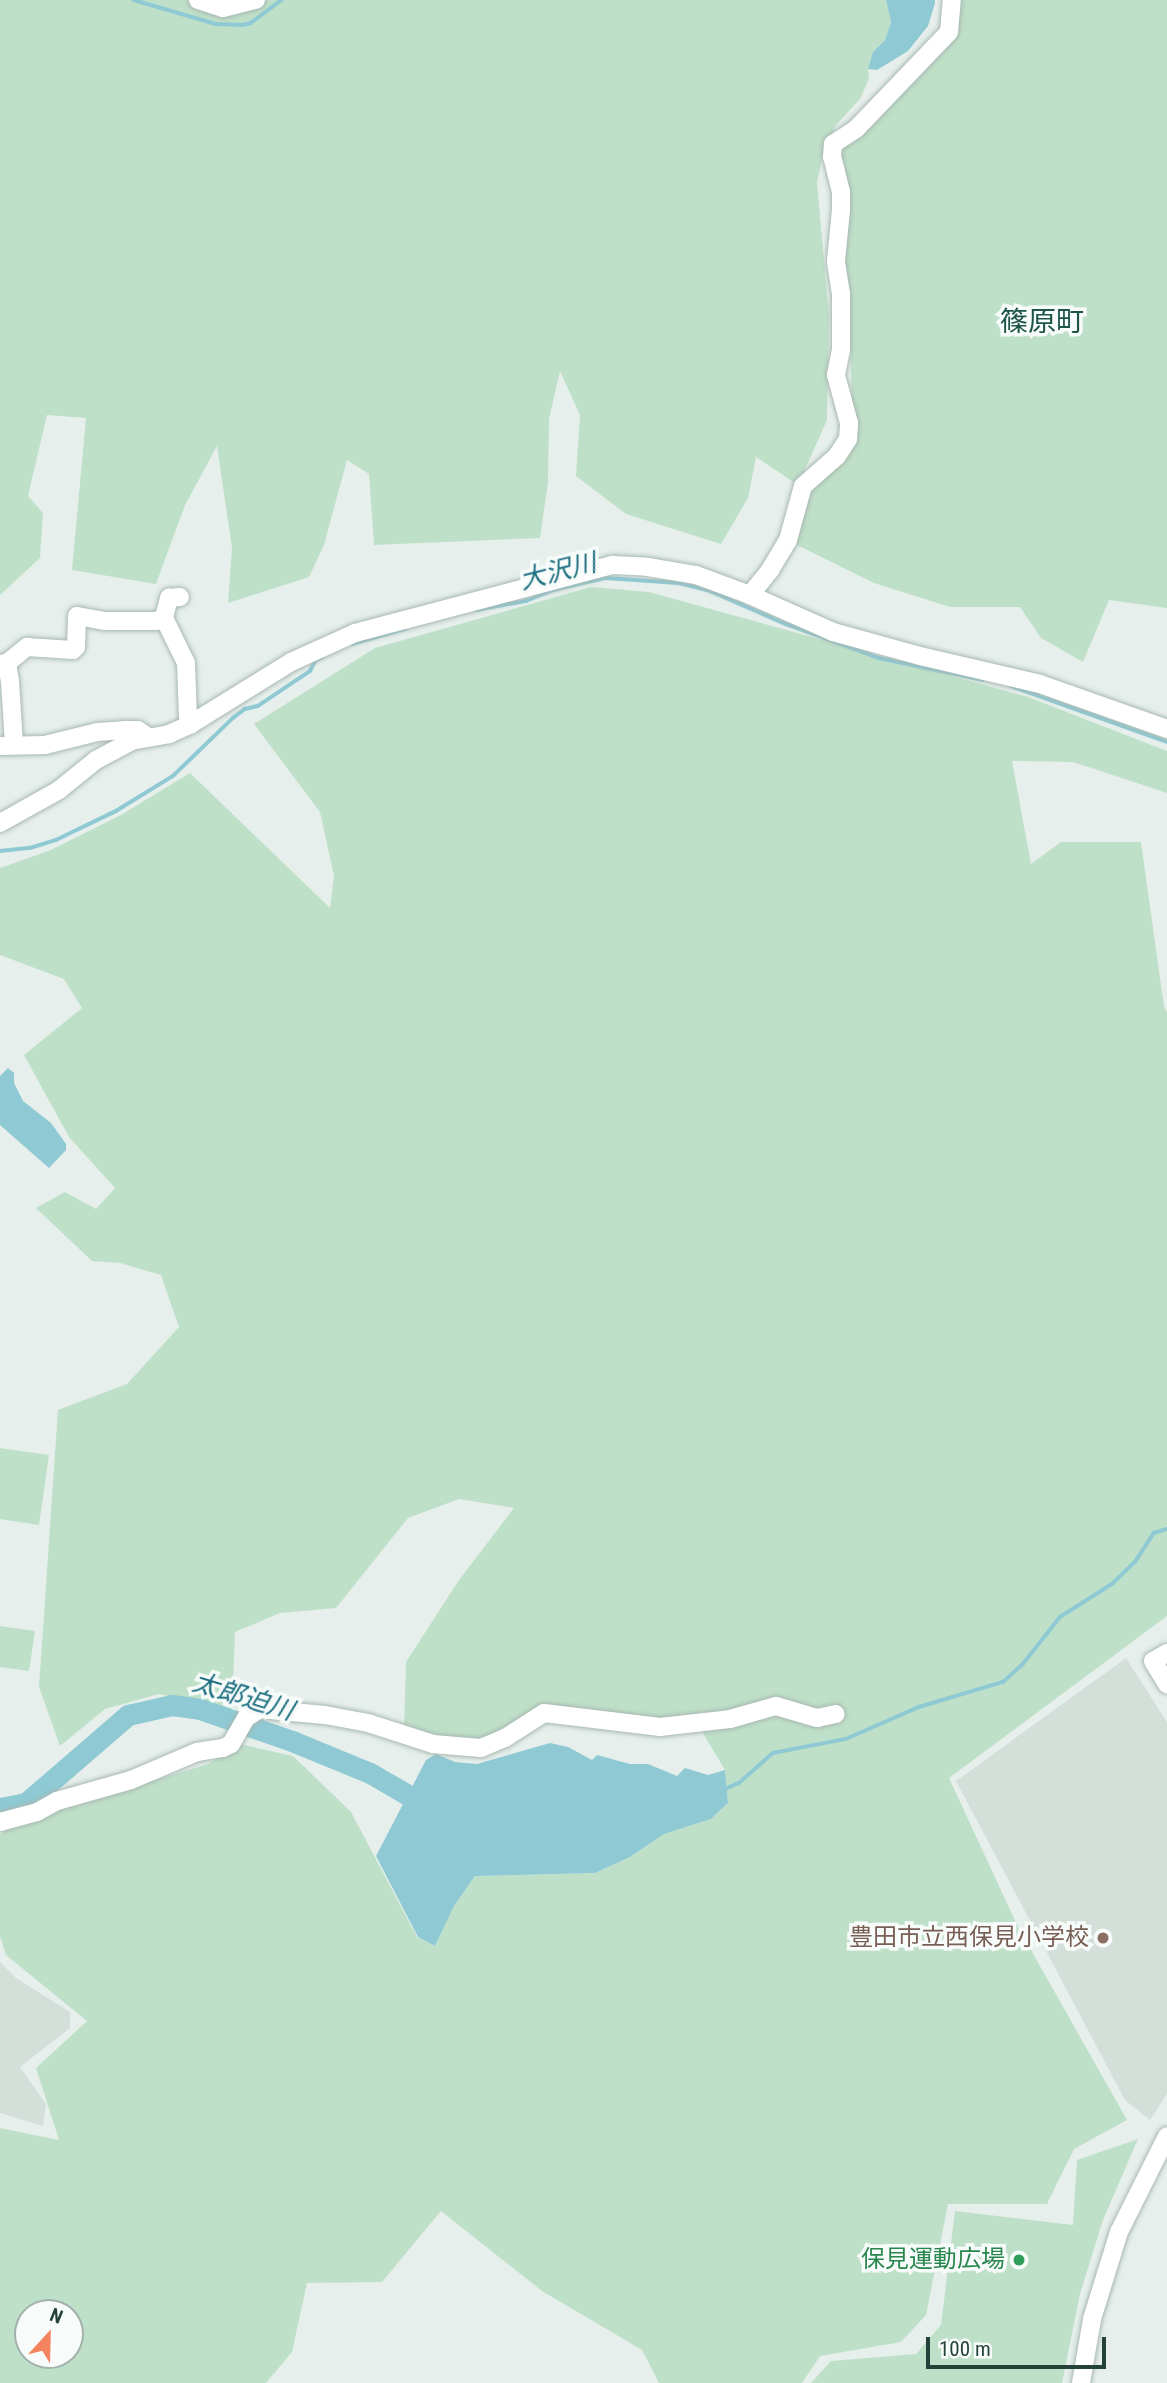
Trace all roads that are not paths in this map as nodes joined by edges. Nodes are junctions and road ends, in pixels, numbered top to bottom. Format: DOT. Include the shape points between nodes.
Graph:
graph roads {
  1 [pos="198,0"];
  2 [pos="256,0"];
  3 [pos="952,0"];
  4 [pos="750,594"];
  5 [pos="180,597"];
  6 [pos="164,618"];
  7 [pos="3,664"];
  8 [pos="191,724"];
  9 [pos="1167,729"];
  10 [pos="169,734"];
  11 [pos="7,745"];
  12 [pos="0,823"];
  13 [pos="1167,1654"];
  14 [pos="1167,1684"];
  15 [pos="836,1714"];
  16 [pos="0,1822"];
  17 [pos="1167,2136"];
  18 [pos="1081,2383"];
  1 -- 2 [label="street" via="223,8"];
  3 -- 4 [label="street" via="949,32 856,129 833,144 841,192 836,261 841,350 836,375 849,423 848,439 837,456 803,486 788,540"];
  4 -- 8 [label="street" via="662,568 593,568 355,633 291,662"];
  4 -- 9 [label="street" via="834,632 1040,684"];
  5 -- 6 [label="street" via="167,601"];
  6 -- 7 [label="street" via="106,621 77,616 73,650 27,647"];
  6 -- 8 [label="street" via="186,663"];
  7 -- 11 [label="street"];
  8 -- 10 [label="street"];
  10 -- 11 [label="street" via="148,737 138,730 97,732 46,745"];
  10 -- 12 [label="street" via="131,741"];
  13 -- 14 [label="street" via="1153,1661"];
  15 -- 16 [label="street" via="817,1718 776,1706 730,1719 660,1727 544,1713 481,1748 433,1744 368,1723 260,1709 246,1717 231,1744"];
  17 -- 18 [label="street" via="1119,2232 1092,2319"];
}
